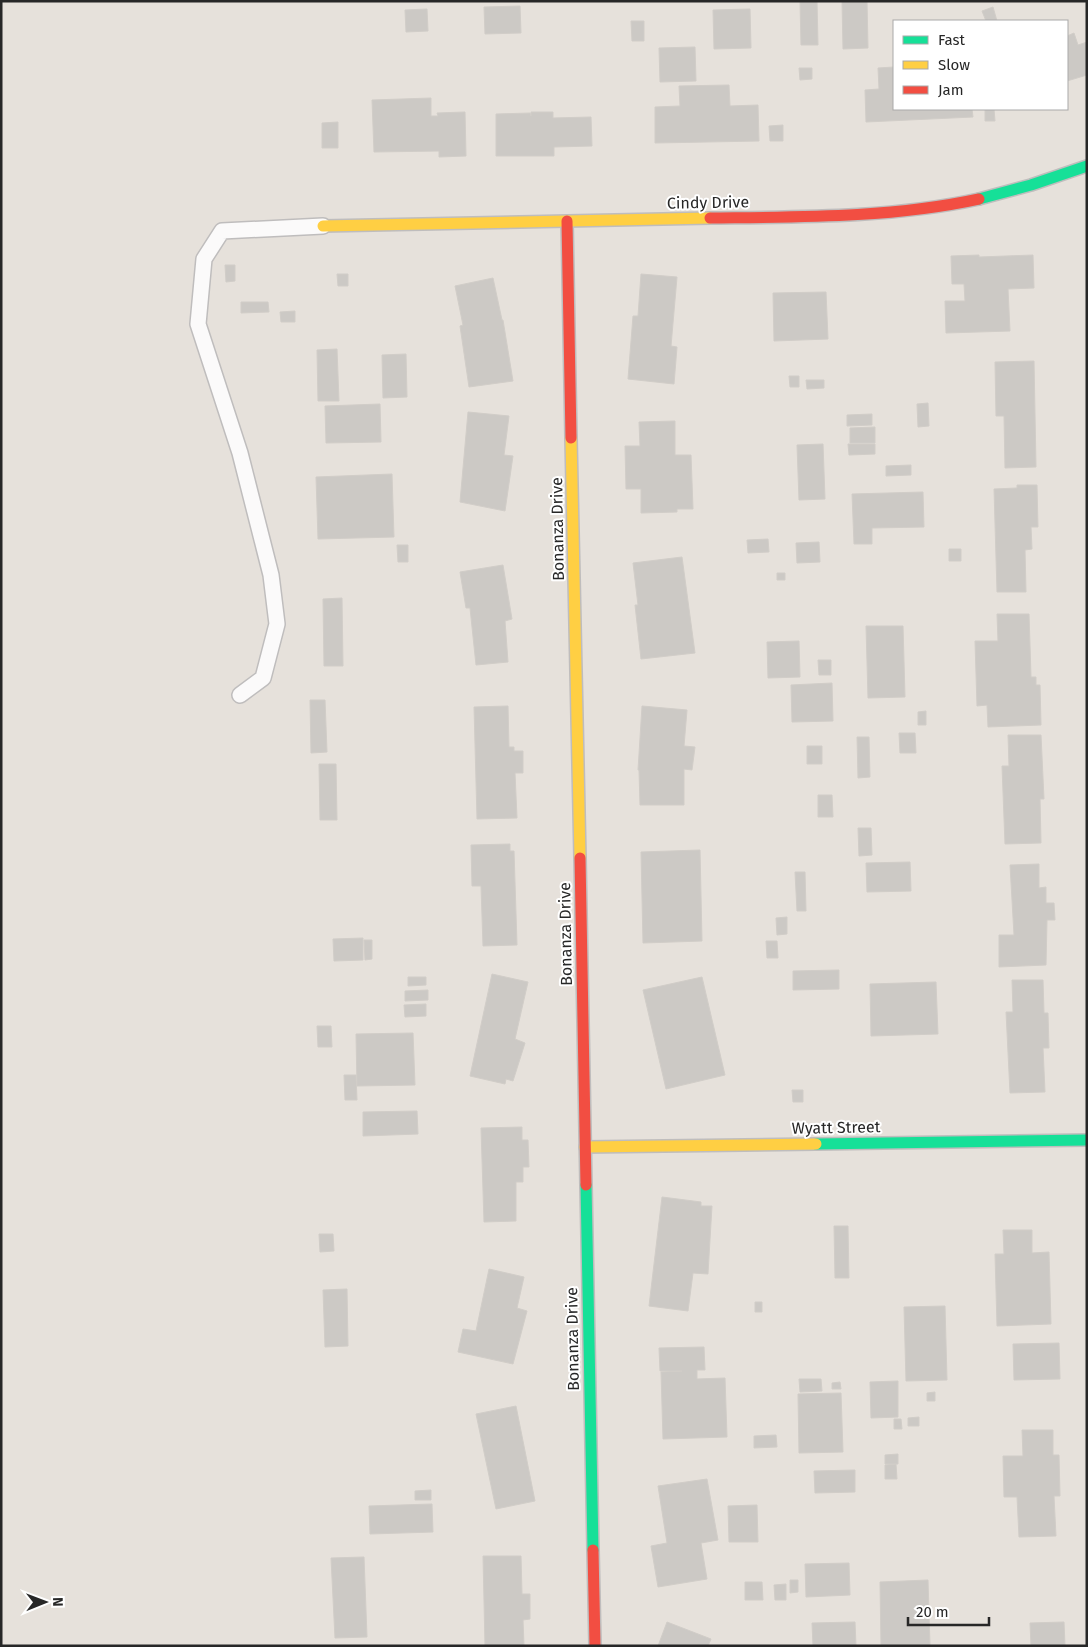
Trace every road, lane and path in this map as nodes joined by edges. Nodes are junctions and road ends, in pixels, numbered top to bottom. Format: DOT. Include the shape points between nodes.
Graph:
graph roads {
  1 [pos="1087,166"];
  2 [pos="567,221"];
  3 [pos="323,226"];
  4 [pos="240,695"];
  5 [pos="1087,1140"];
  6 [pos="585,1147"];
  7 [pos="595,1646"];
  1 -- 2 [label="street, Cindy Drive" via="1039,183 973,200 905,211 837,216"];
  2 -- 3 [label="street, Cindy Drive"];
  2 -- 6 [label="street, Bonanza Drive"];
  3 -- 4 [label="lane" via="222,231 204,259 198,324 242,462 271,575 277,624 263,678"];
  5 -- 6 [label="street, Wyatt Street"];
  6 -- 7 [label="street, Bonanza Drive"];
}
